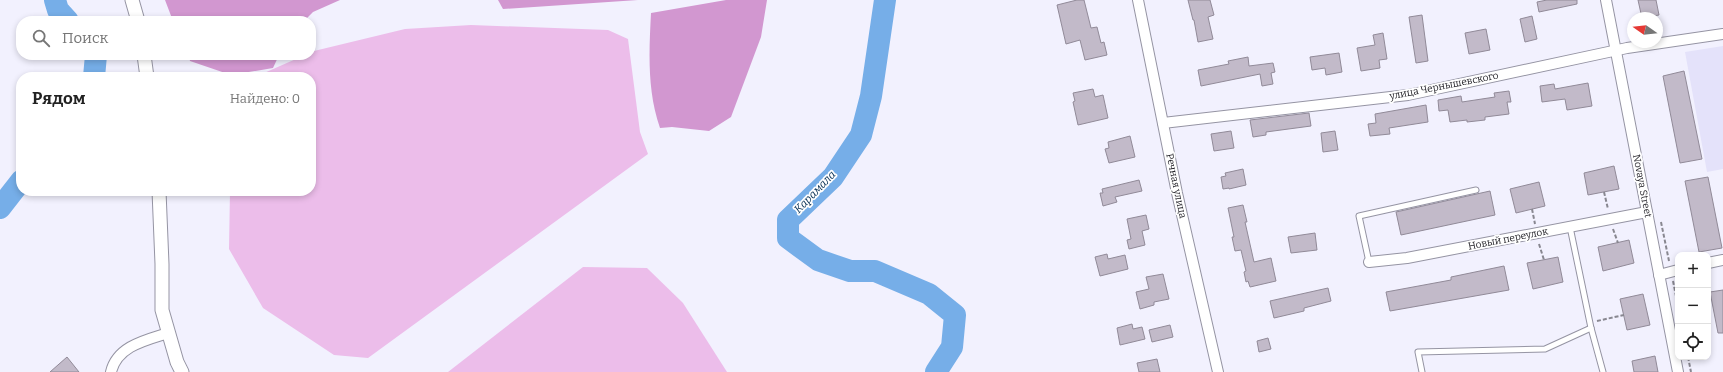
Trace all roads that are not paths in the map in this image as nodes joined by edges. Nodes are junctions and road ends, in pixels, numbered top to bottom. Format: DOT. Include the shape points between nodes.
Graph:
graph roads {
  1 [pos="132,0"];
  2 [pos="1138,0"];
  3 [pos="1606,0"];
  4 [pos="137,16"];
  5 [pos="1723,34"];
  6 [pos="1616,51"];
  7 [pos="145,60"];
  8 [pos="146,72"];
  9 [pos="1163,123"];
  10 [pos="1476,190"];
  11 [pos="159,196"];
  12 [pos="1647,212"];
  13 [pos="1570,227"];
  14 [pos="1723,260"];
  15 [pos="1369,262"];
  16 [pos="1711,262"];
  17 [pos="1675,271"];
  18 [pos="1659,275"];
  19 [pos="1591,325"];
  20 [pos="168,333"];
  21 [pos="111,372"];
  22 [pos="182,372"];
  23 [pos="1218,372"];
  24 [pos="1422,372"];
  25 [pos="1603,372"];
  26 [pos="1678,372"];
  1 -- 4 [label="street"];
  2 -- 9 [label="street, Речная улица"];
  3 -- 6 [label="street, Novaya Street"];
  5 -- 6 [label="street, улица Чернышевского"];
  6 -- 9 [label="street, улица Чернышевского" via="1408,95"];
  6 -- 12 [label="street, Novaya Street"];
  7 -- 8 [label="street"];
  9 -- 23 [label="street, Речная улица"];
  10 -- 15 [label="lane" via="1359,216"];
  11 -- 20 [label="street" via="162,310"];
  12 -- 13 [label="street, Новый переулок"];
  12 -- 18 [label="street, Novaya Street"];
  13 -- 15 [label="street, Новый переулок" via="1407,258"];
  13 -- 19 [label="lane"];
  14 -- 16 [label="street"];
  17 -- 18 [label="street"];
  18 -- 26 [label="street, Novaya Street"];
  19 -- 24 [label="lane" via="1545,350 1418,352"];
  19 -- 25 [label="lane"];
  20 -- 21 [label="street" via="125,350 113,364"];
  20 -- 22 [label="street"];
}
